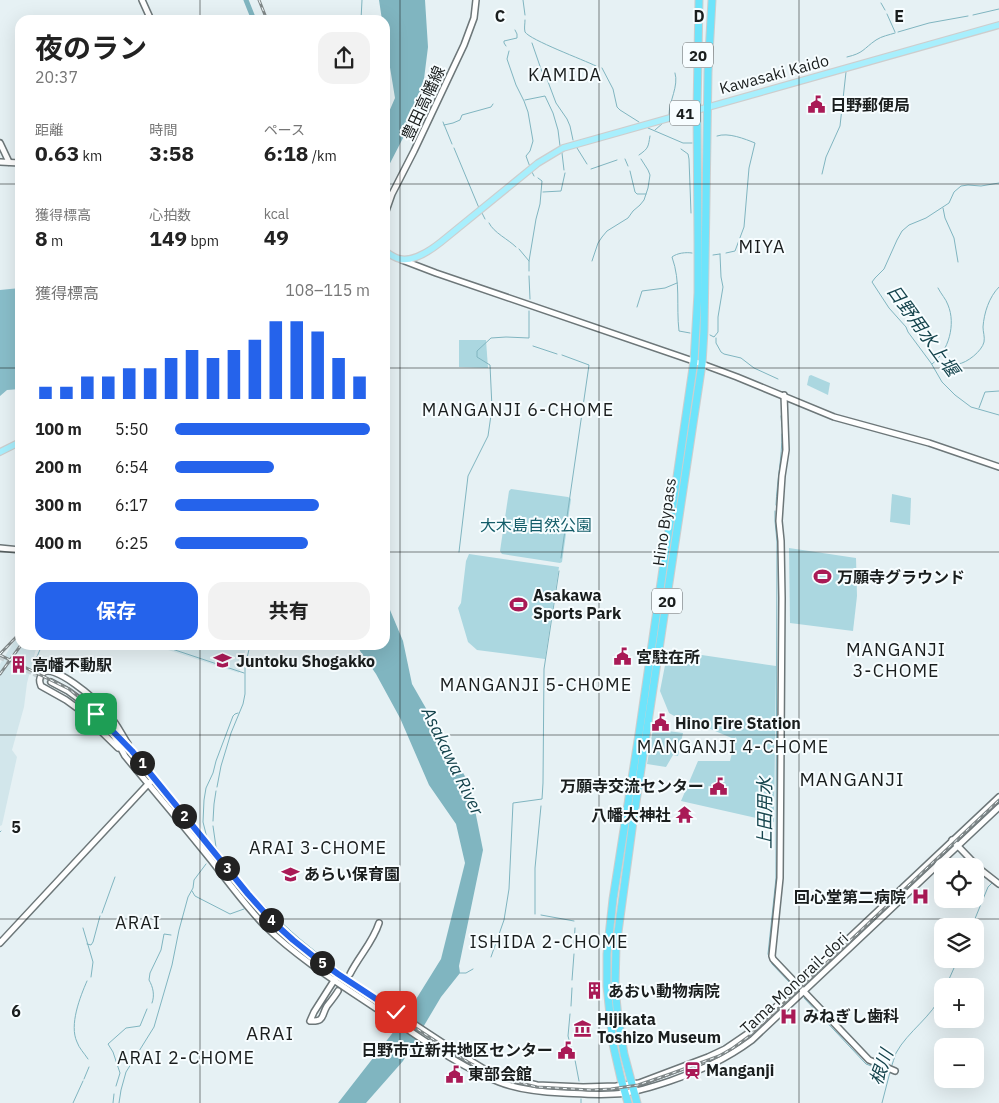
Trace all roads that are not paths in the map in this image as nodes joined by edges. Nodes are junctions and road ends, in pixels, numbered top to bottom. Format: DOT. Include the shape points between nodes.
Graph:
graph roads {
  1 [pos="142,0"];
  2 [pos="476,0"];
  3 [pos="699,0"];
  4 [pos="712,0"];
  5 [pos="149,15"];
  6 [pos="999,25"];
  7 [pos="708,107"];
  8 [pos="697,110"];
  9 [pos="0,143"];
  10 [pos="0,162"];
  11 [pos="9,162"];
  12 [pos="15,163"];
  13 [pos="390,200"];
  14 [pos="390,254"];
  15 [pos="400,259"];
  16 [pos="694,361"];
  17 [pos="702,364"];
  18 [pos="784,396"];
  19 [pos="15,444"];
  20 [pos="0,452"];
  21 [pos="999,467"];
  22 [pos="0,548"];
  23 [pos="15,550"];
  24 [pos="51,682"];
  25 [pos="110,730"];
  26 [pos="132,751"];
  27 [pos="126,756"];
  28 [pos="154,778"];
  29 [pos="148,784"];
  30 [pos="999,797"];
  31 [pos="999,807"];
  32 [pos="952,840"];
  33 [pos="958,846"];
  34 [pos="996,882"];
  35 [pos="379,923"];
  36 [pos="0,943"];
  37 [pos="338,974"];
  38 [pos="350,974"];
  39 [pos="334,980"];
  40 [pos="798,986"];
  41 [pos="338,991"];
  42 [pos="804,991"];
  43 [pos="895,1071"];
  44 [pos="632,1088"];
  45 [pos="624,1089"];
  46 [pos="628,1103"];
  47 [pos="637,1103"];
  1 -- 5 [label="main road"];
  2 -- 13 [label="main road, 豊田高幡線" via="474,18 464,45"];
  3 -- 8 [label="highway, Hino Bypass / 20"];
  4 -- 7 [label="highway, Hino Bypass / 20"];
  6 -- 7 [label="main road, Kawasaki Kaido / 41"];
  7 -- 8 [label="main road, Kawasaki Kaido / 41"];
  7 -- 17 [label="highway, Hino Bypass / 20"];
  8 -- 15 [label="main road, Kawasaki Kaido / 41" via="563,148 538,163 434,248 412,258"];
  8 -- 16 [label="highway, Hino Bypass / 20" via="698,293"];
  9 -- 11 [label="main road"];
  10 -- 11 [label="main road"];
  11 -- 12 [label="main road"];
  14 -- 15 [label="main road"];
  15 -- 16 [label="main road"];
  16 -- 17 [label="main road"];
  16 -- 45 [label="highway, Hino Bypass / 20" via="609,934 608,1003 613,1044"];
  17 -- 18 [label="main road"];
  17 -- 44 [label="highway, Hino Bypass / 20" via="617,937 618,1018"];
  18 -- 21 [label="main road" via="834,417 929,443"];
  18 -- 40 [label="main road" via="786,450 779,521 782,541 780,878 772,956"];
  19 -- 20 [label="main road"];
  22 -- 23 [label="main road"];
  24 -- 25 [label="main road" via="83,702"];
  25 -- 26 [label="main road"];
  25 -- 27 [label="main road"];
  26 -- 27 [label="main road" via="96,700 75,684 45,671 39,682 41,686 78,708"];
  26 -- 28 [label="main road, Tama Monorail-dori"];
  27 -- 29 [label="main road, Tama Monorail-dori"];
  28 -- 29 [label="main road"];
  28 -- 37 [label="main road, Tama Monorail-dori" via="272,921"];
  29 -- 36 [label="main road"];
  29 -- 39 [label="main road, Tama Monorail-dori" via="262,922"];
  30 -- 32 [label="main road, Tama Monorail-dori"];
  31 -- 33 [label="main road, Tama Monorail-dori"];
  32 -- 33 [label="main road"];
  32 -- 40 [label="main road, Tama Monorail-dori"];
  33 -- 34 [label="main road"];
  33 -- 42 [label="main road, Tama Monorail-dori"];
  35 -- 38 [label="main road"];
  37 -- 39 [label="main road"];
  37 -- 45 [label="main road, Tama Monorail-dori" via="484,1069 503,1077 536,1085"];
  39 -- 41 [label="main road" via="310,1021 323,1017"];
  39 -- 45 [label="main road, Tama Monorail-dori" via="467,1067 501,1083 536,1092 599,1095"];
  40 -- 42 [label="main road"];
  40 -- 44 [label="main road, Tama Monorail-dori" via="731,1046"];
  42 -- 43 [label="main road" via="869,1060"];
  42 -- 44 [label="main road, Tama Monorail-dori" via="734,1053 714,1064 654,1086"];
  44 -- 45 [label="main road, Tama Monorail-dori"];
  44 -- 47 [label="highway, Hino Bypass / 20"];
  45 -- 46 [label="highway, Hino Bypass / 20"];
}
